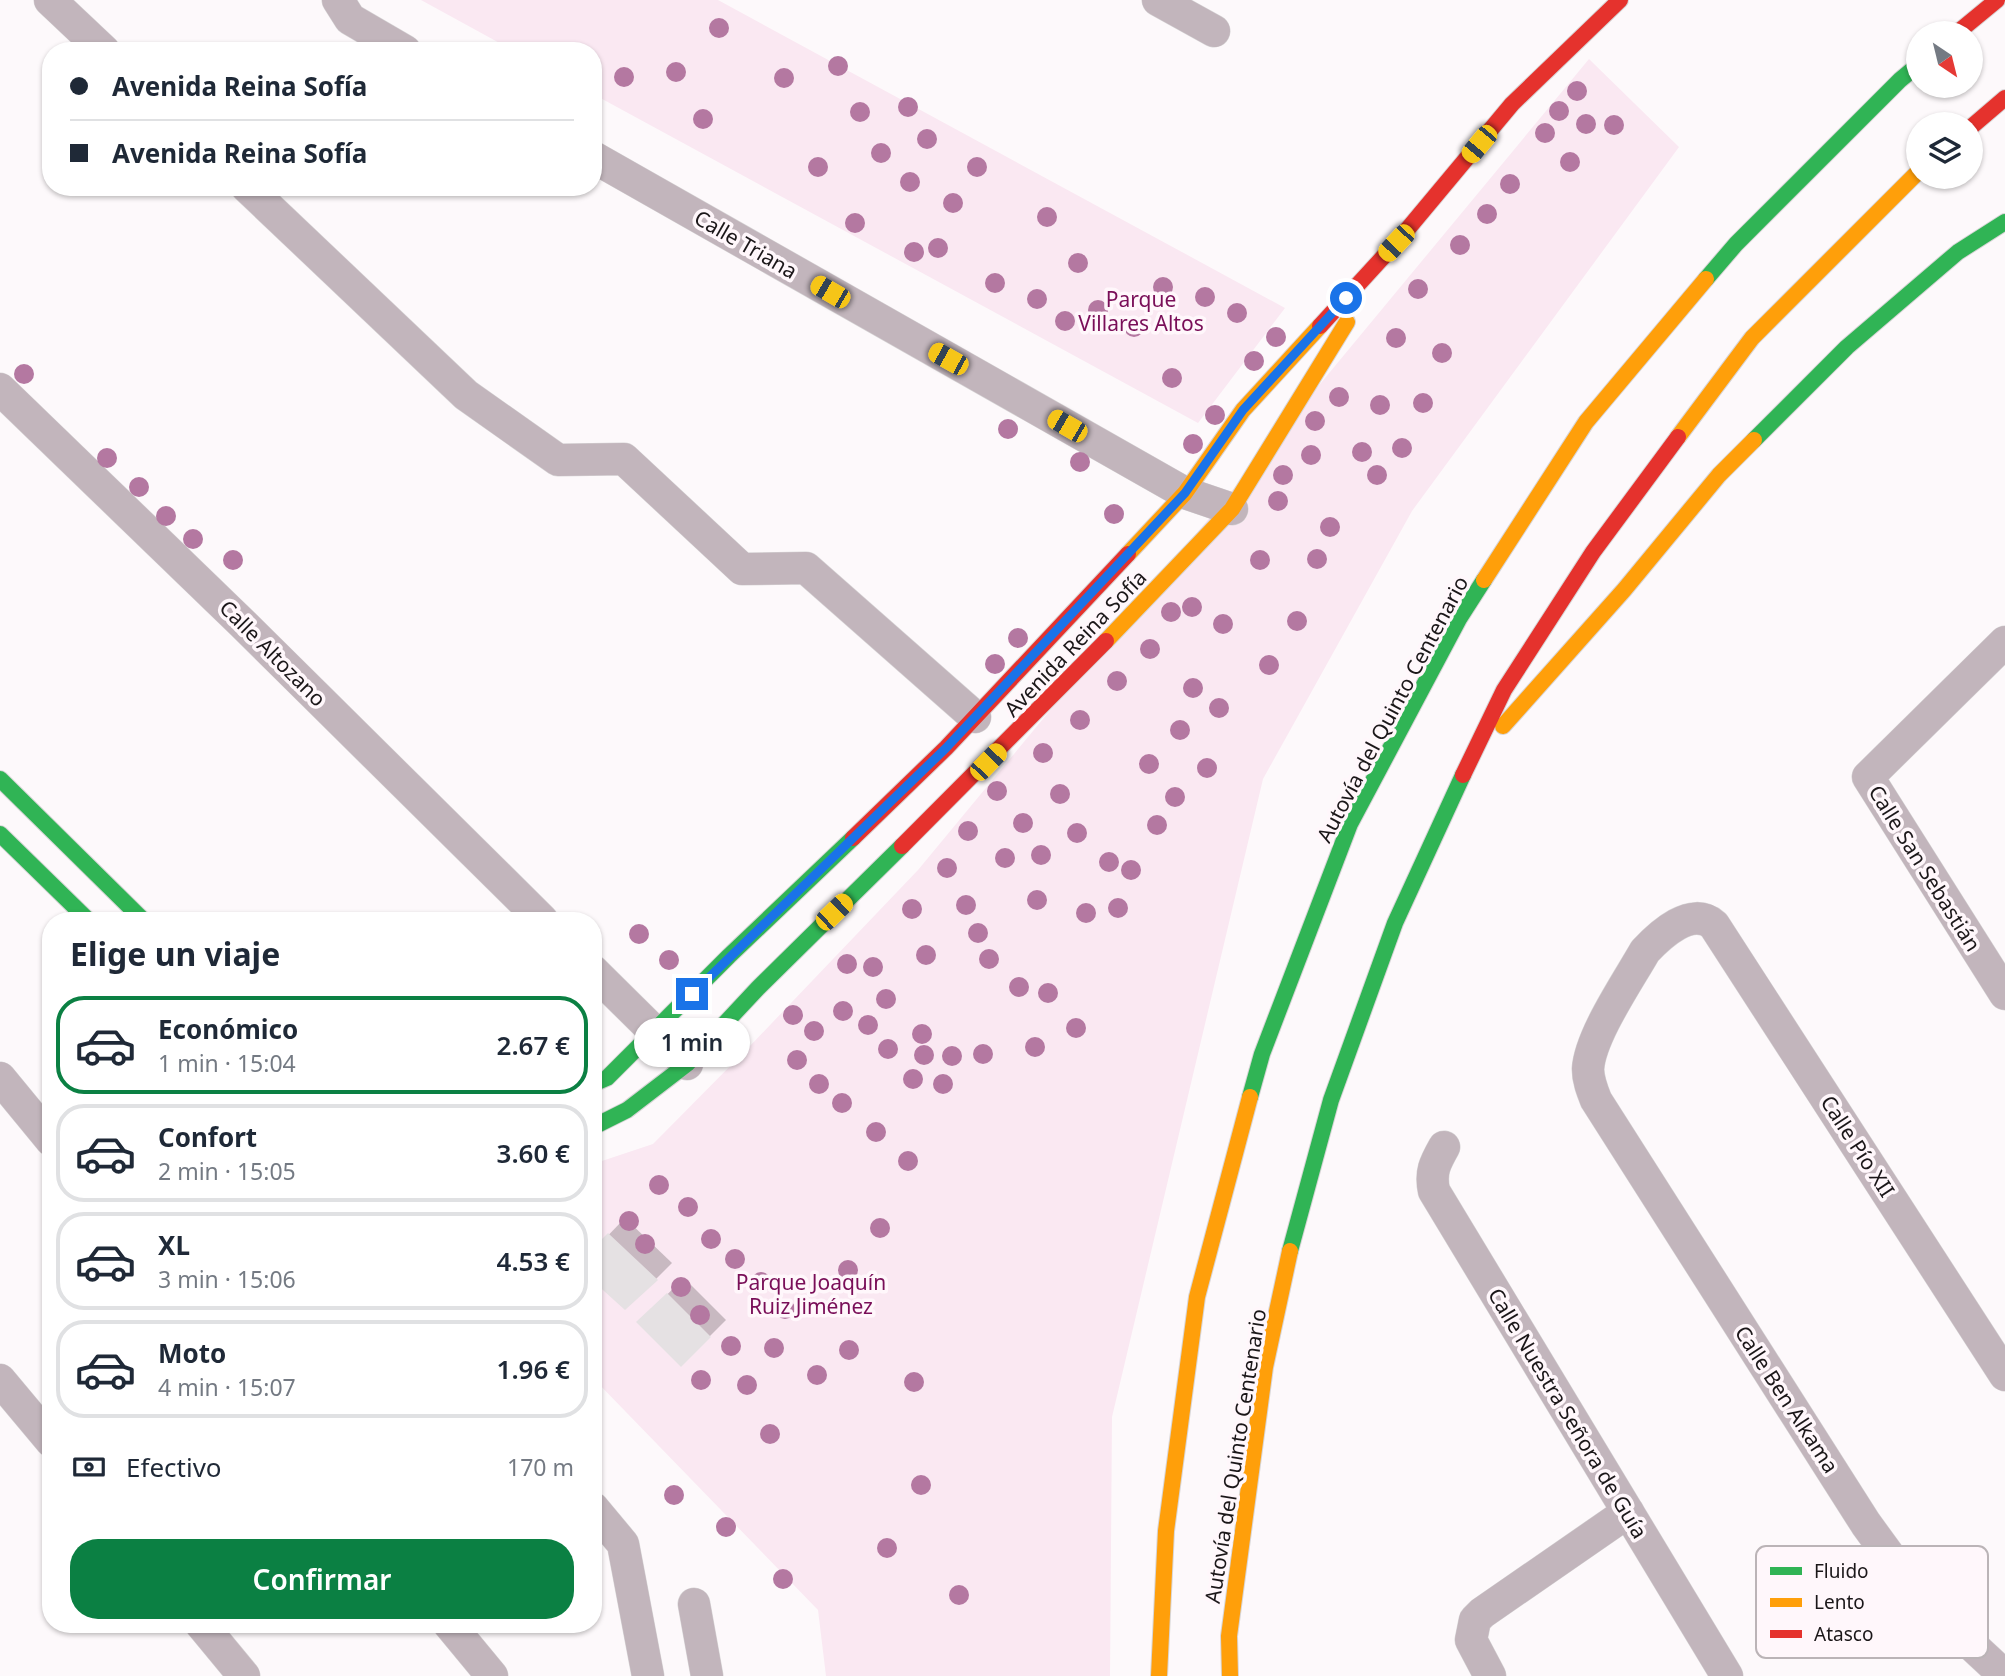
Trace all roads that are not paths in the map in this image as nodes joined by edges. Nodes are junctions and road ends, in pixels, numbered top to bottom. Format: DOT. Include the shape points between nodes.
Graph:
graph roads {
  1 [pos="50,0"];
  2 [pos="338,0"];
  3 [pos="1158,0"];
  4 [pos="1620,0"];
  5 [pos="1997,0"];
  6 [pos="1972,21"];
  7 [pos="1214,32"];
  8 [pos="94,42"];
  9 [pos="390,42"];
  10 [pos="1906,75"];
  11 [pos="2005,98"];
  12 [pos="1983,117"];
  13 [pos="602,162"];
  14 [pos="1906,184"];
  15 [pos="256,196"];
  16 [pos="2005,222"];
  17 [pos="1396,243"];
  18 [pos="0,389"];
  19 [pos="1185,493"];
  20 [pos="1232,509"];
  21 [pos="2005,642"];
  22 [pos="975,717"];
  23 [pos="1467,767"];
  24 [pos="0,779"];
  25 [pos="0,834"];
  26 [pos="80,912"];
  27 [pos="135,912"];
  28 [pos="534,912"];
  29 [pos="602,980"];
  30 [pos="2005,994"];
  31 [pos="654,1031"];
  32 [pos="688,1064"];
  33 [pos="0,1078"];
  34 [pos="602,1080"];
  35 [pos="1596,1100"];
  36 [pos="602,1122"];
  37 [pos="42,1129"];
  38 [pos="1444,1147"];
  39 [pos="2005,1375"];
  40 [pos="0,1380"];
  41 [pos="42,1430"];
  42 [pos="1628,1512"];
  43 [pos="602,1519"];
  44 [pos="1882,1546"];
  45 [pos="694,1604"];
  46 [pos="208,1633"];
  47 [pos="456,1633"];
  48 [pos="1986,1658"];
  49 [pos="244,1676"];
  50 [pos="492,1676"];
  51 [pos="648,1676"];
  52 [pos="707,1676"];
  53 [pos="1159,1676"];
  54 [pos="1230,1676"];
  55 [pos="1490,1676"];
  56 [pos="1727,1676"];
  57 [pos="2005,1676"];
  1 -- 8 [label="street"];
  2 -- 9 [label="street" via="350,19"];
  3 -- 7 [label="street"];
  4 -- 17 [label="main road, Avenida Reina Sofía" via="1512,104"];
  5 -- 6 [label="main road"];
  10 -- 53 [label="main road, Autovía del Quinto Centenario" via="1736,244 1586,422 1459,619 1350,824 1262,1054 1197,1297 1166,1531"];
  11 -- 12 [label="main road"];
  13 -- 19 [label="street, Calle Triana"];
  14 -- 23 [label="main road, Autovía del Quinto Centenario" via="1752,338 1593,552 1504,690"];
  15 -- 22 [label="street" via="466,395 558,460 624,459 742,569 806,568"];
  16 -- 23 [label="main road" via="1958,251 1847,347 1719,475"];
  17 -- 19 [label="main road, Avenida Reina Sofía" via="1243,410"];
  17 -- 20 [label="main road, Avenida Reina Sofía"];
  18 -- 28 [label="street, Calle Altozano"];
  19 -- 20 [label="street, Calle Triana"];
  19 -- 22 [label="main road, Avenida Reina Sofía"];
  20 -- 32 [label="main road, Avenida Reina Sofía"];
  21 -- 30 [label="street, Calle San Sebastián" via="1868,777"];
  22 -- 31 [label="main road, Avenida Reina Sofía"];
  23 -- 54 [label="main road, Autovía del Quinto Centenario" via="1395,923 1331,1100 1298,1216 1265,1367 1229,1636"];
  24 -- 27 [label="main road"];
  25 -- 26 [label="main road"];
  29 -- 31 [label="street"];
  31 -- 32 [label="street"];
  31 -- 34 [label="main road, Avenida Reina Sofía"];
  32 -- 36 [label="main road, Avenida Reina Sofía" via="627,1110"];
  33 -- 37 [label="street"];
  35 -- 39 [label="street, Calle Pío XII" via="1588,1070 1591,1050 1645,951 1670,929 1695,918 1708,919"];
  35 -- 44 [label="street, Calle Ben Alkama"];
  38 -- 42 [label="street, Calle Nuestra Señora de Guía" via="1433,1166 1434,1191"];
  40 -- 41 [label="street"];
  42 -- 55 [label="street" via="1475,1620 1471,1640"];
  42 -- 56 [label="street, Calle Nuestra Señora de Guía"];
  43 -- 51 [label="street" via="623,1544"];
  45 -- 52 [label="street"];
  46 -- 49 [label="street"];
  47 -- 50 [label="street"];
  48 -- 57 [label="street, Calle Ben Alkama"];
}
